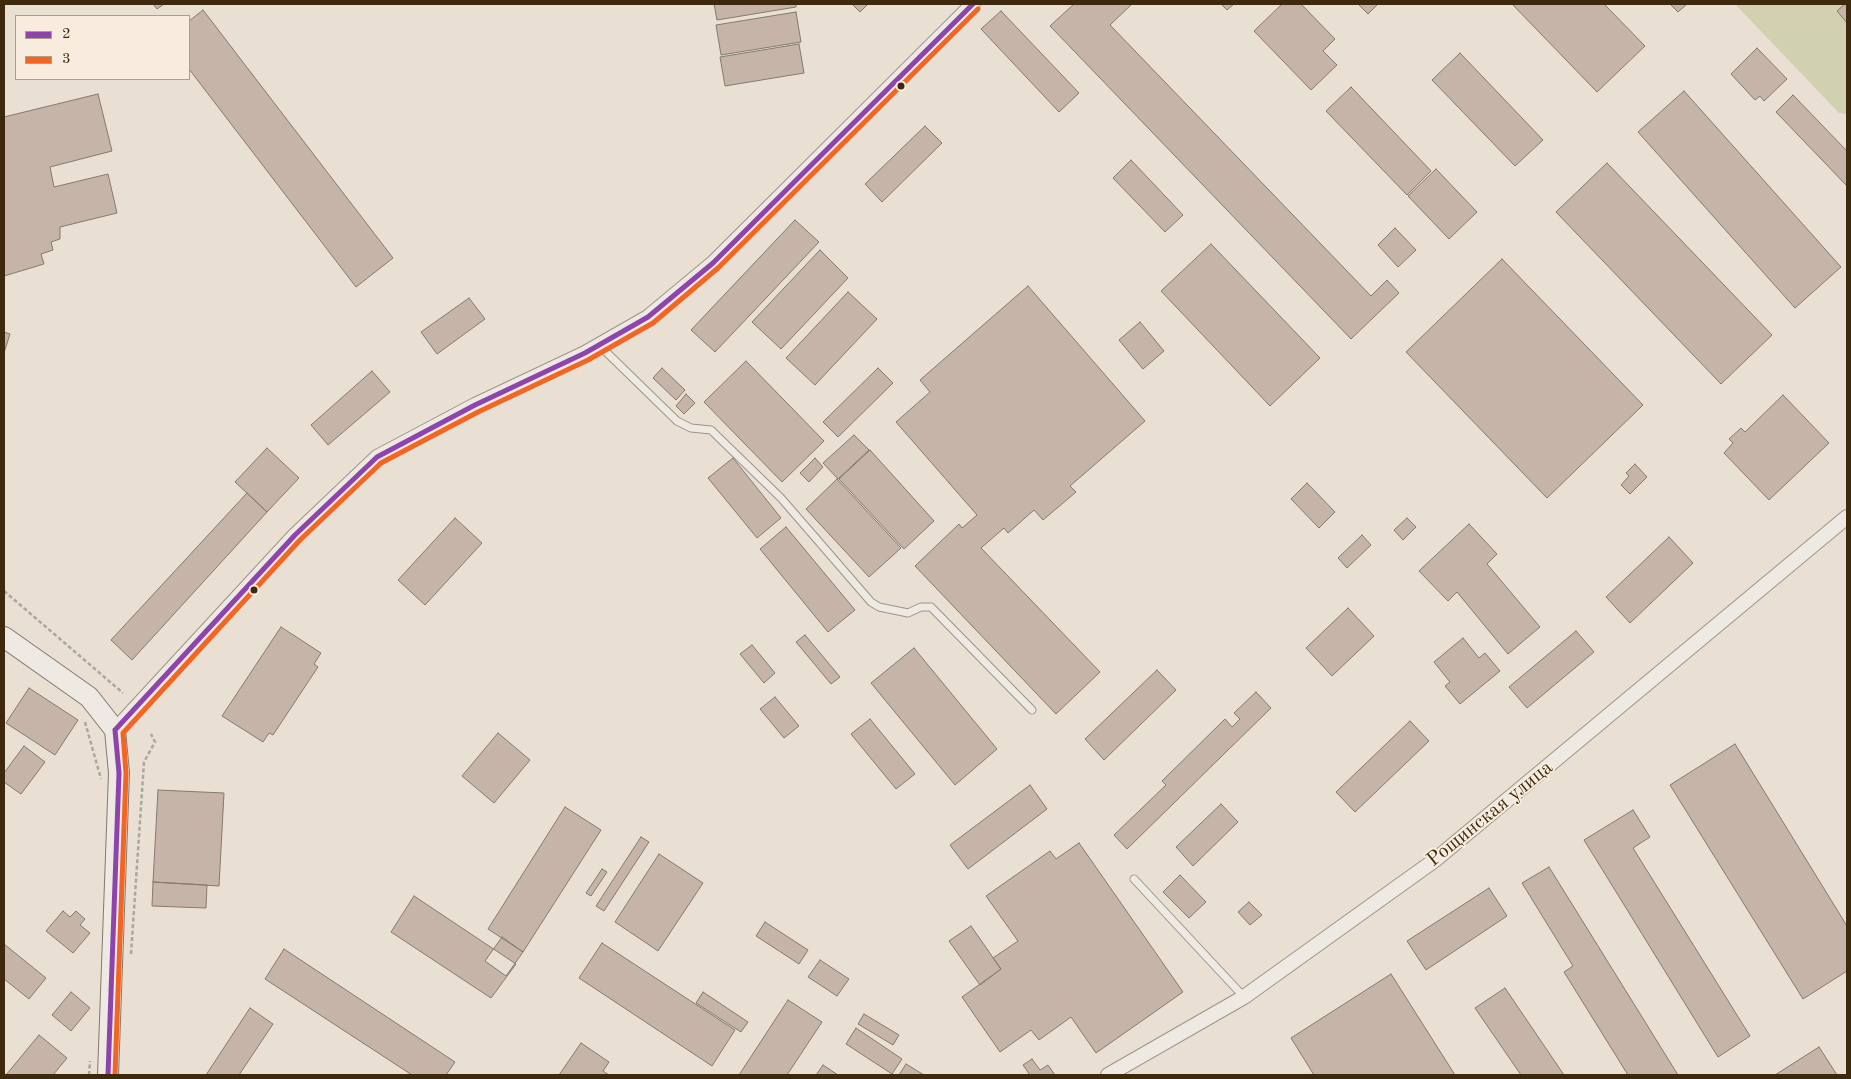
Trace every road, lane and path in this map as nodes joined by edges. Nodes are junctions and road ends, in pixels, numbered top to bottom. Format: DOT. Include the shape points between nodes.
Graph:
graph roads {
  1 [pos="973,4"];
  2 [pos="599,346"];
  3 [pos="1847,517"];
  4 [pos="4,591"];
  5 [pos="4,637"];
  6 [pos="123,692"];
  7 [pos="1032,710"];
  8 [pos="84,719"];
  9 [pos="115,730"];
  10 [pos="151,734"];
  11 [pos="102,785"];
  12 [pos="1134,879"];
  13 [pos="130,963"];
  14 [pos="1244,997"];
  15 [pos="90,1060"];
  16 [pos="89,1075"];
  17 [pos="108,1075"];
  18 [pos="1108,1075"];
  1 -- 2 [label="street" via="713,263 648,317"];
  2 -- 7 [label="lane" via="677,421 691,428 711,430 781,498 871,602 879,608 908,613 930,607"];
  2 -- 9 [label="street" via="376,457 295,535"];
  3 -- 14 [label="street, Рощинская улица" via="1435,860"];
  4 -- 6 [label="path"];
  5 -- 9 [label="main road" via="89,697"];
  8 -- 11 [label="path"];
  9 -- 17 [label="main road" via="119,773"];
  10 -- 13 [label="path" via="155,742 144,762"];
  12 -- 14 [label="lane"];
  14 -- 18 [label="street, Рощинская улица"];
  15 -- 16 [label="path"];
}
